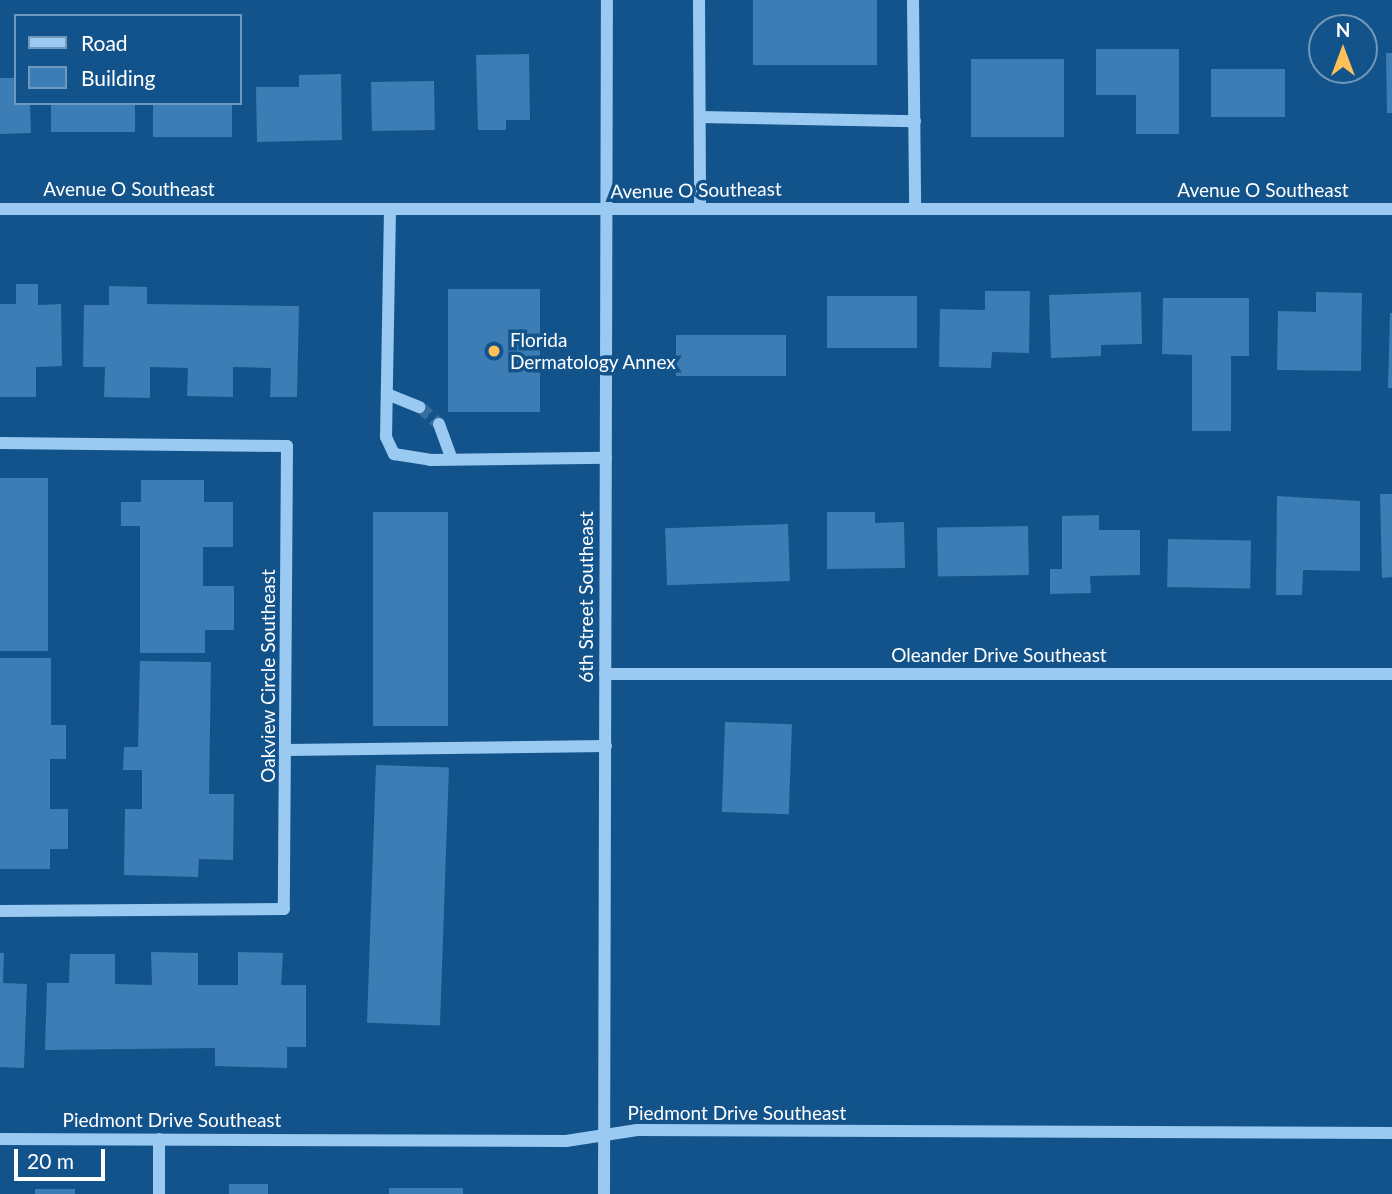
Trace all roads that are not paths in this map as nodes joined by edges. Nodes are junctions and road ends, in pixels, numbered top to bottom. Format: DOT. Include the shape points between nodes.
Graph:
graph roads {
  1 [pos="607,0"];
  2 [pos="699,0"];
  3 [pos="913,0"];
  4 [pos="700,117"];
  5 [pos="915,121"];
  6 [pos="700,208"];
  7 [pos="915,208"];
  8 [pos="0,209"];
  9 [pos="390,209"];
  10 [pos="1392,209"];
  11 [pos="606,211"];
  12 [pos="387,394"];
  13 [pos="420,407"];
  14 [pos="439,424"];
  15 [pos="0,443"];
  16 [pos="606,458"];
  17 [pos="452,459"];
  18 [pos="605,674"];
  19 [pos="1392,674"];
  20 [pos="606,746"];
  21 [pos="287,750"];
  22 [pos="0,911"];
  23 [pos="1392,1133"];
  24 [pos="604,1136"];
  25 [pos="0,1139"];
  26 [pos="159,1139"];
  27 [pos="159,1194"];
  28 [pos="604,1194"];
  1 -- 11 [label="street, 6th Street Southeast"];
  2 -- 4 [label="street"];
  3 -- 5 [label="street"];
  4 -- 5 [label="street"];
  4 -- 6 [label="street"];
  5 -- 7 [label="street"];
  6 -- 7 [label="street, Avenue O Southeast"];
  6 -- 11 [label="street, Avenue O Southeast"];
  7 -- 10 [label="street, Avenue O Southeast"];
  8 -- 9 [label="street, Avenue O Southeast"];
  9 -- 11 [label="street, Avenue O Southeast"];
  9 -- 12 [label="street"];
  11 -- 16 [label="street, 6th Street Southeast"];
  12 -- 13 [label="street"];
  12 -- 17 [label="street" via="386,437 394,454"];
  14 -- 17 [label="street"];
  15 -- 21 [label="street, Oakview Circle Southeast" via="287,446"];
  16 -- 17 [label="street"];
  16 -- 18 [label="street, 6th Street Southeast"];
  18 -- 19 [label="street, Oleander Drive Southeast"];
  18 -- 20 [label="street, 6th Street Southeast"];
  20 -- 21 [label="street"];
  20 -- 24 [label="street, 6th Street Southeast"];
  21 -- 22 [label="street, Oakview Circle Southeast" via="284,909"];
  23 -- 24 [label="street, Piedmont Drive Southeast" via="637,1130"];
  24 -- 26 [label="street, Piedmont Drive Southeast" via="566,1141"];
  24 -- 28 [label="street, 6th Street Southeast"];
  25 -- 26 [label="street, Piedmont Drive Southeast"];
  26 -- 27 [label="street"];
}
